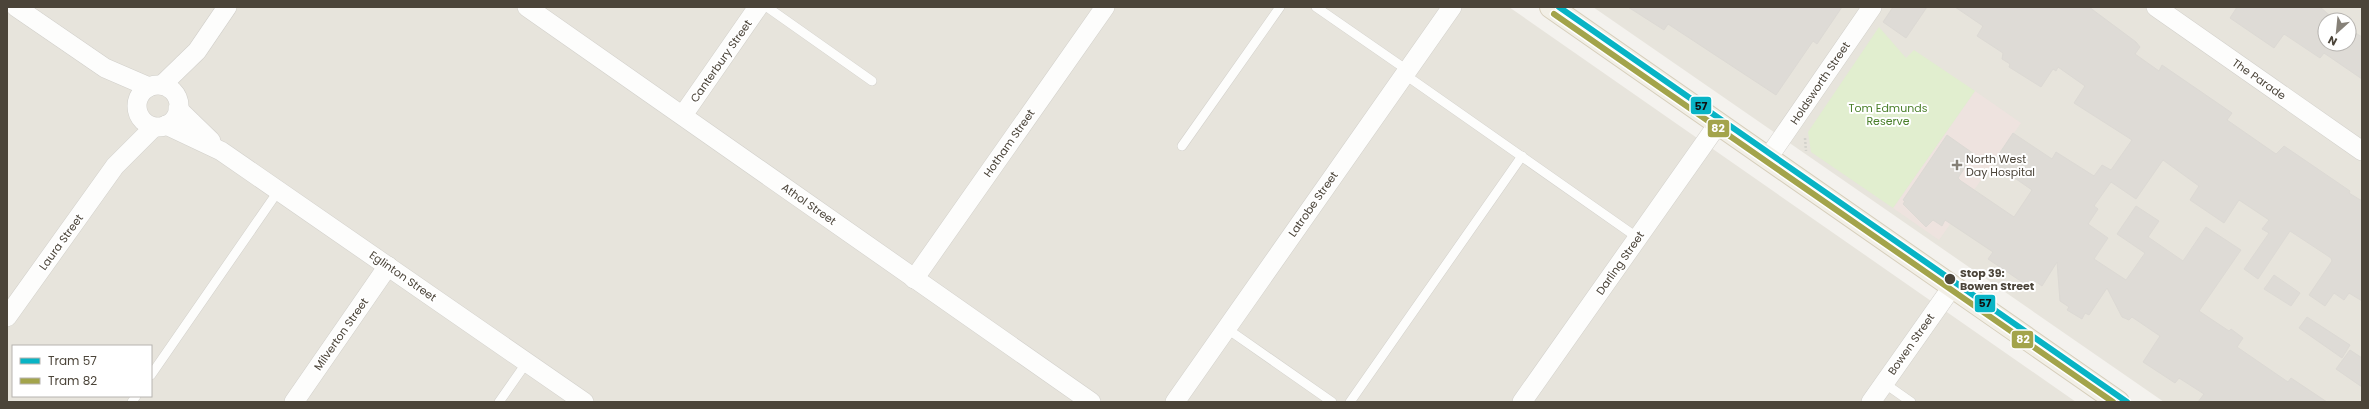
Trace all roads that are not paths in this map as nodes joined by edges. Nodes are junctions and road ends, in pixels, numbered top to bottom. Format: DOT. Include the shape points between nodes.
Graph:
graph roads {
  1 [pos="16,7"];
  2 [pos="227,7"];
  3 [pos="527,7"];
  4 [pos="758,7"];
  5 [pos="768,7"];
  6 [pos="1104,7"];
  7 [pos="1280,7"];
  8 [pos="1316,7"];
  9 [pos="1452,7"];
  10 [pos="1551,7"];
  11 [pos="1872,7"];
  12 [pos="2156,7"];
  13 [pos="105,68"];
  14 [pos="1406,72"];
  15 [pos="872,81"];
  16 [pos="166,95"];
  17 [pos="683,115"];
  18 [pos="149,118"];
  19 [pos="1718,124"];
  20 [pos="1182,146"];
  21 [pos="221,151"];
  22 [pos="2362,151"];
  23 [pos="1522,156"];
  24 [pos="1768,158"];
  25 [pos="278,190"];
  26 [pos="1638,238"];
  27 [pos="388,266"];
  28 [pos="914,278"];
  29 [pos="1952,287"];
  30 [pos="10,306"];
  31 [pos="1226,328"];
  32 [pos="527,362"];
  33 [pos="152,374"];
  34 [pos="1884,383"];
  35 [pos="294,402"];
  36 [pos="499,402"];
  37 [pos="584,402"];
  38 [pos="1091,402"];
  39 [pos="1175,402"];
  40 [pos="1332,402"];
  41 [pos="1350,402"];
  42 [pos="1522,402"];
  43 [pos="1871,402"];
  44 [pos="1911,402"];
  45 [pos="2118,402"];
  1 -- 13 [label="street, Eglinton Street"];
  2 -- 16 [label="street"];
  3 -- 17 [label="street, Athol Street"];
  4 -- 17 [label="street, Canterbury Street"];
  5 -- 15 [label="lane"];
  6 -- 28 [label="street, Hotham Street"];
  7 -- 20 [label="lane"];
  8 -- 14 [label="lane"];
  9 -- 14 [label="street, Latrobe Street"];
  10 -- 19 [label="main road"];
  11 -- 24 [label="street, Holdsworth Street"];
  12 -- 22 [label="street, The Parade"];
  13 -- 16 [label="street, Eglinton Street"];
  13 -- 18 [label="street, Eglinton Street"];
  14 -- 23 [label="lane"];
  14 -- 31 [label="street, Latrobe Street"];
  16 -- 18 [label="street" via="172,121"];
  16 -- 18 [label="street" via="143,91"];
  16 -- 21 [label="street, Eglinton Street"];
  17 -- 28 [label="street, Athol Street"];
  18 -- 21 [label="street, Eglinton Street"];
  18 -- 30 [label="street, Laura Street"];
  19 -- 24 [label="main road"];
  19 -- 26 [label="street, Darling Street"];
  21 -- 25 [label="street, Eglinton Street"];
  23 -- 26 [label="lane"];
  23 -- 41 [label="lane"];
  24 -- 29 [label="main road"];
  25 -- 27 [label="street, Eglinton Street"];
  25 -- 33 [label="lane"];
  26 -- 42 [label="street, Darling Street"];
  27 -- 32 [label="street, Eglinton Street"];
  27 -- 35 [label="street, Milverton Street"];
  28 -- 38 [label="street, Athol Street"];
  29 -- 34 [label="street, Bowen Street"];
  29 -- 45 [label="main road"];
  31 -- 39 [label="street, Latrobe Street"];
  31 -- 40 [label="lane"];
  32 -- 36 [label="lane"];
  32 -- 37 [label="street, Eglinton Street"];
  34 -- 43 [label="street, Bowen Street"];
  34 -- 44 [label="lane"];
}
